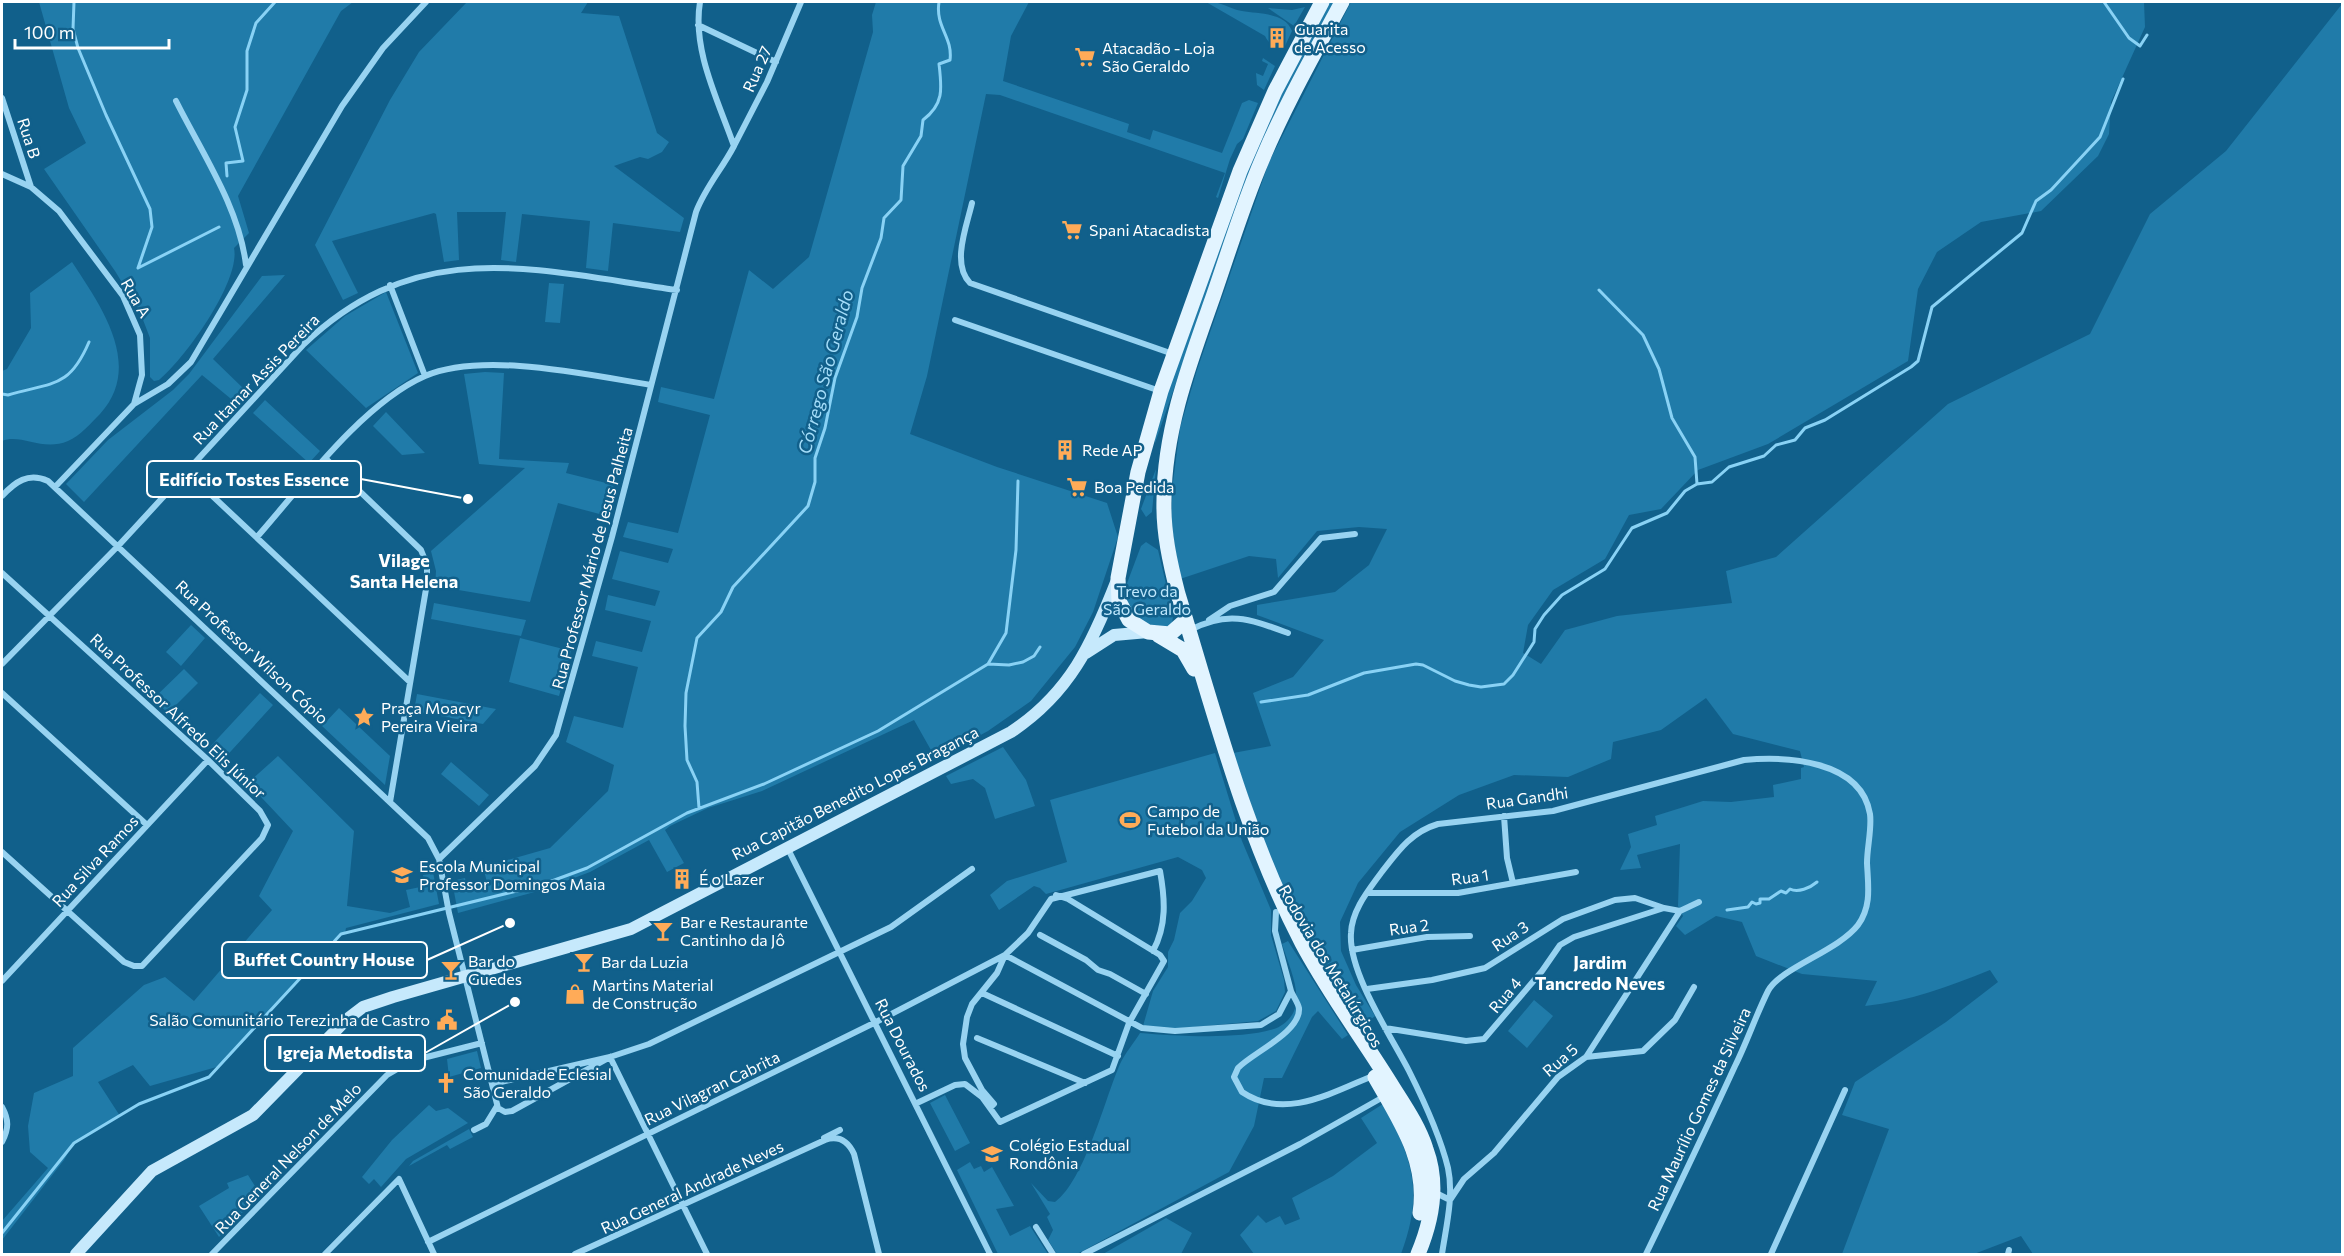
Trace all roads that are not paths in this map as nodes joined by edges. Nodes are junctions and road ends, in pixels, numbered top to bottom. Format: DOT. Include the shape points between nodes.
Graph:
graph roads {
  1 [pos="426,2"];
  2 [pos="700,2"];
  3 [pos="801,2"];
  4 [pos="1322,2"];
  5 [pos="1342,2"];
  6 [pos="698,25"];
  7 [pos="776,62"];
  8 [pos="2,98"];
  9 [pos="176,101"];
  10 [pos="734,146"];
  11 [pos="2,174"];
  12 [pos="31,187"];
  13 [pos="972,203"];
  14 [pos="694,221"];
  15 [pos="246,266"];
  16 [pos="390,285"];
  17 [pos="677,290"];
  18 [pos="955,320"];
  19 [pos="1174,354"];
  20 [pos="425,376"];
  21 [pos="651,385"];
  22 [pos="1161,391"];
  23 [pos="134,404"];
  24 [pos="326,459"];
  25 [pos="187,472"];
  26 [pos="55,487"];
  27 [pos="2,496"];
  28 [pos="1355,534"];
  29 [pos="257,537"];
  30 [pos="119,545"];
  31 [pos="2,573"];
  32 [pos="1118,578"];
  33 [pos="49,615"];
  34 [pos="1209,620"];
  35 [pos="1188,625"];
  36 [pos="1288,633"];
  37 [pos="1153,634"];
  38 [pos="1085,654"];
  39 [pos="2,664"];
  40 [pos="410,682"];
  41 [pos="2,693"];
  42 [pos="208,760"];
  43 [pos="390,802"];
  44 [pos="1504,816"];
  45 [pos="147,825"];
  46 [pos="788,849"];
  47 [pos="2,852"];
  48 [pos="439,859"];
  49 [pos="972,869"];
  50 [pos="1576,872"];
  51 [pos="1513,883"];
  52 [pos="1367,893"];
  53 [pos="1056,895"];
  54 [pos="1699,902"];
  55 [pos="1664,908"];
  56 [pos="1680,911"];
  57 [pos="67,912"];
  58 [pos="1276,912"];
  59 [pos="1040,935"];
  60 [pos="1470,936"];
  61 [pos="1352,950"];
  62 [pos="841,951"];
  63 [pos="1153,951"];
  64 [pos="1005,955"];
  65 [pos="465,977"];
  66 [pos="1780,978"];
  67 [pos="2,981"];
  68 [pos="1694,987"];
  69 [pos="1367,989"];
  70 [pos="1291,991"];
  71 [pos="982,993"];
  72 [pos="1146,994"];
  73 [pos="876,1022"];
  74 [pos="1129,1023"];
  75 [pos="1385,1028"];
  76 [pos="977,1038"];
  77 [pos="482,1043"];
  78 [pos="1118,1056"];
  79 [pos="610,1057"];
  80 [pos="1587,1057"];
  81 [pos="562,1066"];
  82 [pos="1375,1076"];
  83 [pos="566,1083"];
  84 [pos="1085,1083"];
  85 [pos="492,1084"];
  86 [pos="1845,1090"];
  87 [pos="1386,1095"];
  88 [pos="917,1103"];
  89 [pos="497,1106"];
  90 [pos="2,1107"];
  91 [pos="990,1108"];
  92 [pos="474,1130"];
  93 [pos="840,1130"];
  94 [pos="648,1134"];
  95 [pos="2,1142"];
  96 [pos="819,1143"];
  97 [pos="1433,1192"];
  98 [pos="1450,1200"];
  99 [pos="683,1206"];
  100 [pos="1036,1227"];
  101 [pos="428,1242"];
  102 [pos="76,1254"];
  103 [pos="212,1254"];
  104 [pos="325,1254"];
  105 [pos="434,1254"];
  106 [pos="575,1254"];
  107 [pos="707,1254"];
  108 [pos="879,1254"];
  109 [pos="990,1254"];
  110 [pos="1053,1254"];
  111 [pos="1084,1254"];
  112 [pos="1408,1254"];
  113 [pos="1418,1254"];
  114 [pos="1442,1254"];
  115 [pos="1646,1254"];
  116 [pos="1771,1254"];
  1 -- 15 [label="street" via="359,80"];
  2 -- 6 [label="street, Rua 27"];
  3 -- 7 [label="street, Rua 27"];
  4 -- 19 [label="main road, Rua Capitão Benedito Lopes Bragança" via="1275,91 1240,171"];
  5 -- 35 [label="main road, Rodovia dos Metalúrgicos" via="1293,91 1252,185 1177,409 1164,498 1166,537"];
  6 -- 7 [label="street"];
  6 -- 10 [label="street, Rua 27" via="704,59"];
  7 -- 10 [label="street, Rua 27"];
  8 -- 12 [label="street, Rua B"];
  9 -- 15 [label="street" via="232,213"];
  10 -- 14 [label="street, Rua 27" via="703,193"];
  11 -- 12 [label="street, Rua A"];
  12 -- 23 [label="street, Rua A" via="59,211 123,296 136,321 142,363"];
  13 -- 19 [label="street" via="961,260 962,271 970,283"];
  14 -- 17 [label="street, Rua Professor Mário de Jesus Palheita"];
  15 -- 23 [label="street" via="191,362 168,384"];
  16 -- 17 [label="street, Rua Itamar Assis Pereira" via="448,269 499,268"];
  16 -- 20 [label="street"];
  16 -- 25 [label="street, Rua Itamar Assis Pereira" via="321,327"];
  17 -- 21 [label="street, Rua Professor Mário de Jesus Palheita"];
  18 -- 22 [label="street"];
  19 -- 22 [label="main road, Rua Capitão Benedito Lopes Bragança"];
  20 -- 21 [label="street" via="455,368 499,366"];
  20 -- 24 [label="street" via="377,408"];
  21 -- 48 [label="street, Rua Professor Mário de Jesus Palheita" via="556,735 535,766"];
  22 -- 32 [label="main road, Rua Capitão Benedito Lopes Bragança" via="1138,472"];
  23 -- 26 [label="street"];
  24 -- 29 [label="street"];
  24 -- 40 [label="street" via="425,558 427,583"];
  25 -- 29 [label="street"];
  25 -- 30 [label="street, Rua Itamar Assis Pereira"];
  26 -- 27 [label="street, Rua Professor Wilson Cópio" via="35,477 16,482"];
  26 -- 30 [label="street, Rua Professor Wilson Cópio"];
  28 -- 34 [label="street" via="1321,538 1274,592 1230,606"];
  29 -- 40 [label="street"];
  30 -- 33 [label="street, Rua Itamar Assis Pereira"];
  30 -- 43 [label="street, Rua Professor Wilson Cópio"];
  31 -- 33 [label="street, Rua Professor Alfredo Elis Júnior"];
  32 -- 37 [label="main road, Rua Capitão Benedito Lopes Bragança" via="1121,608 1129,620"];
  32 -- 38 [label="main road, Rua Capitão Benedito Lopes Bragança"];
  33 -- 39 [label="street, Rua Itamar Assis Pereira"];
  33 -- 42 [label="street, Rua Professor Alfredo Elis Júnior"];
  34 -- 35 [label="street"];
  34 -- 36 [label="street" via="1245,618"];
  35 -- 37 [label="main road"];
  35 -- 97 [label="main road, Rodovia dos Metalúrgicos" via="1247,819 1269,876 1310,956 1420,1133 1430,1160"];
  37 -- 38 [label="main road, Rua Capitão Benedito Lopes Bragança" via="1114,636"];
  37 -- 58 [label="main road, Rodovia dos Metalúrgicos" via="1183,650 1192,665 1246,843"];
  38 -- 46 [label="main road, Rua Capitão Benedito Lopes Bragança" via="1059,692 1011,732"];
  40 -- 43 [label="street"];
  41 -- 45 [label="street"];
  42 -- 45 [label="street, Rua Silva Ramos"];
  42 -- 57 [label="street, Rua Professor Alfredo Elis Júnior" via="265,817 266,831 157,952 142,966 124,962"];
  43 -- 48 [label="street, Rua Professor Wilson Cópio" via="422,831"];
  44 -- 51 [label="street"];
  44 -- 52 [label="street, Rua Gandhi" via="1449,822 1417,832"];
  44 -- 66 [label="street, Rua Gandhi" via="1553,811 1744,760 1800,762 1841,775 1856,785 1870,816 1866,910 1860,923 1838,944"];
  45 -- 57 [label="street, Rua Silva Ramos"];
  46 -- 62 [label="street, Rua Dourados"];
  46 -- 65 [label="main road, Rua Capitão Benedito Lopes Bragança" via="622,933"];
  47 -- 57 [label="street, Rua Professor Alfredo Elis Júnior"];
  48 -- 65 [label="street"];
  49 -- 62 [label="street" via="891,927"];
  50 -- 51 [label="street, Rua 1"];
  51 -- 52 [label="street, Rua 1" via="1458,893"];
  52 -- 61 [label="street, Rua Gandhi" via="1353,918"];
  53 -- 63 [label="street"];
  53 -- 63 [label="street" via="1160,871 1164,918"];
  53 -- 64 [label="street" via="1028,933"];
  54 -- 56 [label="street"];
  55 -- 56 [label="street, Rua 4"];
  55 -- 69 [label="street, Rua 3" via="1635,898 1616,900 1563,919 1485,968"];
  55 -- 75 [label="street, Rua 4" via="1560,945 1484,1039 1467,1041"];
  56 -- 80 [label="street, Rua 5"];
  57 -- 67 [label="street, Rua Silva Ramos"];
  58 -- 70 [label="street" via="1275,931"];
  58 -- 82 [label="main road, Rodovia dos Metalúrgicos"];
  59 -- 72 [label="street"];
  60 -- 61 [label="street, Rua 2" via="1427,937"];
  61 -- 69 [label="street, Rua Gandhi"];
  62 -- 73 [label="street, Rua Dourados"];
  62 -- 79 [label="street" via="660,1039"];
  63 -- 72 [label="street" via="1164,961"];
  64 -- 71 [label="street"];
  64 -- 73 [label="street, Rua Vilagran Cabrita"];
  64 -- 74 [label="street"];
  65 -- 77 [label="street"];
  65 -- 102 [label="main road, Rua Capitão Benedito Lopes Bragança" via="384,999 351,1015 253,1115 152,1171"];
  66 -- 115 [label="street, Rua Maurílio Gomes da Silveira" via="1768,990"];
  68 -- 80 [label="street" via="1675,1020 1643,1051"];
  69 -- 75 [label="street, Rua Gandhi"];
  70 -- 74 [label="street" via="1279,1014 1261,1025 1162,1031"];
  70 -- 82 [label="street" via="1298,1006 1294,1022 1242,1065 1234,1077 1242,1092 1286,1105 1307,1102"];
  71 -- 78 [label="street"];
  71 -- 91 [label="street" via="969,1010 963,1044 971,1071 994,1104"];
  72 -- 74 [label="street"];
  73 -- 88 [label="street, Rua Dourados"];
  73 -- 94 [label="street, Rua Vilagran Cabrita"];
  74 -- 78 [label="street"];
  75 -- 98 [label="street, Rua Gandhi" via="1431,1122 1448,1169"];
  76 -- 84 [label="street"];
  77 -- 85 [label="street"];
  77 -- 103 [label="street, Rua General Nelson de Melo" via="417,1059 387,1075"];
  78 -- 84 [label="street" via="1112,1070"];
  79 -- 81 [label="street"];
  79 -- 83 [label="street"];
  79 -- 94 [label="street"];
  80 -- 98 [label="street, Rua 5" via="1557,1077 1494,1153 1464,1179"];
  81 -- 83 [label="street" via="567,1072"];
  81 -- 85 [label="street"];
  82 -- 87 [label="main road, Rodovia dos Metalúrgicos"];
  83 -- 89 [label="street" via="512,1110 503,1112"];
  84 -- 91 [label="street" via="1000,1122"];
  85 -- 89 [label="street"];
  86 -- 116 [label="street"];
  87 -- 111 [label="street" via="1300,1144"];
  87 -- 112 [label="main road, Rodovia dos Metalúrgicos" via="1410,1142 1423,1183 1420,1213"];
  88 -- 91 [label="street" via="965,1084 979,1093"];
  88 -- 109 [label="street, Rua Dourados"];
  89 -- 92 [label="street" via="486,1124"];
  90 -- 95 [label="street" via="8,1119"];
  93 -- 96 [label="street, Rua General Andrade Neves"];
  94 -- 99 [label="street"];
  94 -- 101 [label="street, Rua Vilagran Cabrita"];
  96 -- 99 [label="street, Rua General Andrade Neves"];
  96 -- 108 [label="street, Rua General Andrade Neves" via="836,1137 847,1143 854,1154"];
  97 -- 98 [label="street"];
  97 -- 113 [label="main road, Rodovia dos Metalúrgicos" via="1426,1235"];
  98 -- 114 [label="street, Rua Gandhi"];
  99 -- 106 [label="street, Rua General Andrade Neves"];
  99 -- 107 [label="street"];
  100 -- 110 [label="street"];
  101 -- 104 [label="street" via="399,1179"];
  101 -- 105 [label="street"];
}
